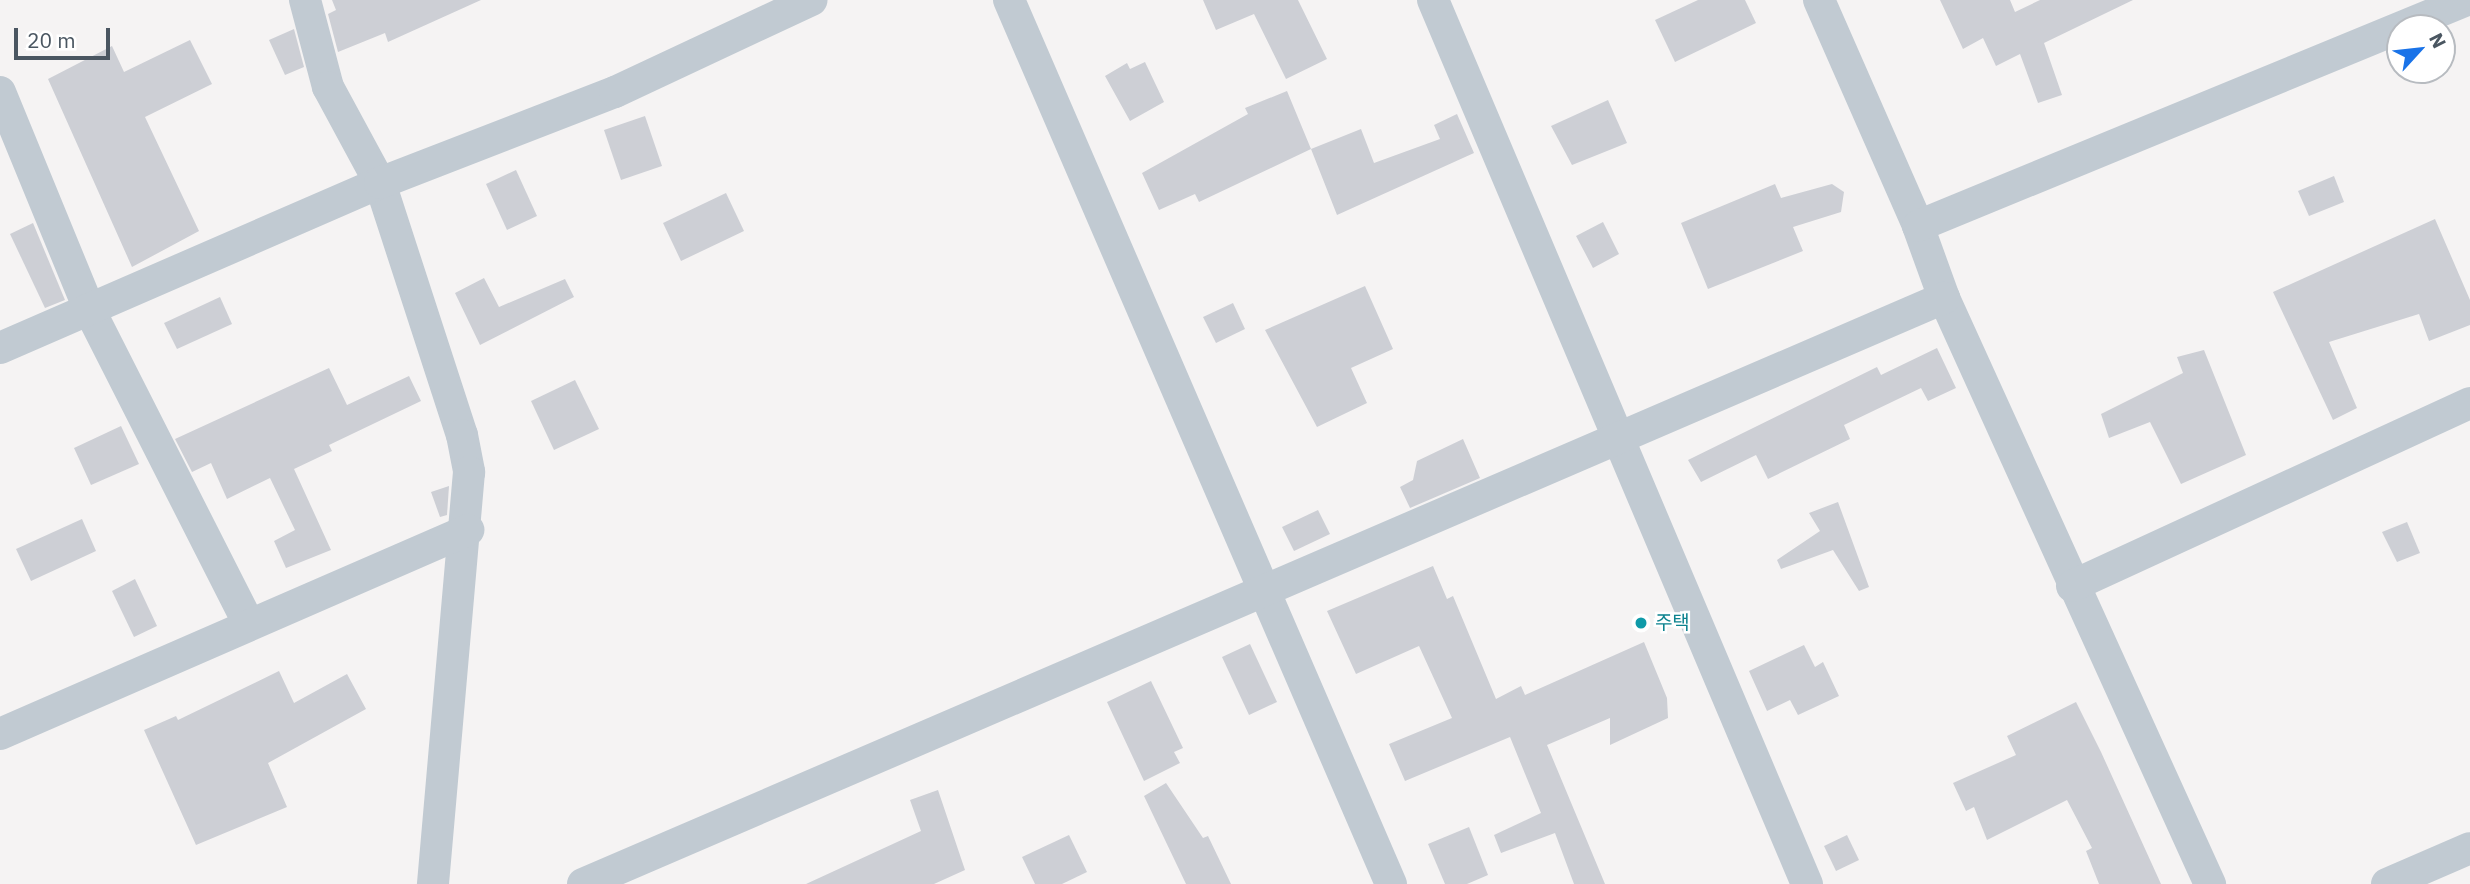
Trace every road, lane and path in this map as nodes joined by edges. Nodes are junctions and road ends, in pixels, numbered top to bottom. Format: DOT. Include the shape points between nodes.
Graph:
graph roads {
  1 [pos="305,0"];
  2 [pos="811,0"];
  3 [pos="1009,0"];
  4 [pos="1433,0"];
  5 [pos="1819,0"];
  6 [pos="2467,0"];
  7 [pos="0,92"];
  8 [pos="380,183"];
  9 [pos="1919,226"];
  10 [pos="1944,298"];
  11 [pos="89,309"];
  12 [pos="0,348"];
  13 [pos="2470,403"];
  14 [pos="1622,438"];
  15 [pos="467,530"];
  16 [pos="2072,586"];
  17 [pos="1269,590"];
  18 [pos="249,625"];
  19 [pos="0,734"];
  20 [pos="2470,848"];
  21 [pos="433,884"];
  22 [pos="583,884"];
  23 [pos="1391,884"];
  24 [pos="1807,884"];
  25 [pos="2210,884"];
  26 [pos="2387,884"];
  1 -- 8 [label="street" via="328,87"];
  2 -- 8 [label="street" via="615,92"];
  3 -- 17 [label="street"];
  4 -- 14 [label="street"];
  5 -- 9 [label="street"];
  6 -- 9 [label="street"];
  7 -- 11 [label="street"];
  8 -- 11 [label="street"];
  8 -- 15 [label="street" via="462,435 469,472"];
  9 -- 10 [label="street"];
  10 -- 14 [label="street"];
  10 -- 16 [label="street"];
  11 -- 12 [label="street"];
  11 -- 18 [label="street"];
  13 -- 16 [label="street"];
  14 -- 17 [label="street"];
  14 -- 24 [label="street"];
  15 -- 18 [label="street"];
  15 -- 21 [label="street"];
  16 -- 25 [label="street"];
  17 -- 22 [label="street"];
  17 -- 23 [label="street"];
  18 -- 19 [label="street"];
  20 -- 26 [label="street"];
}
